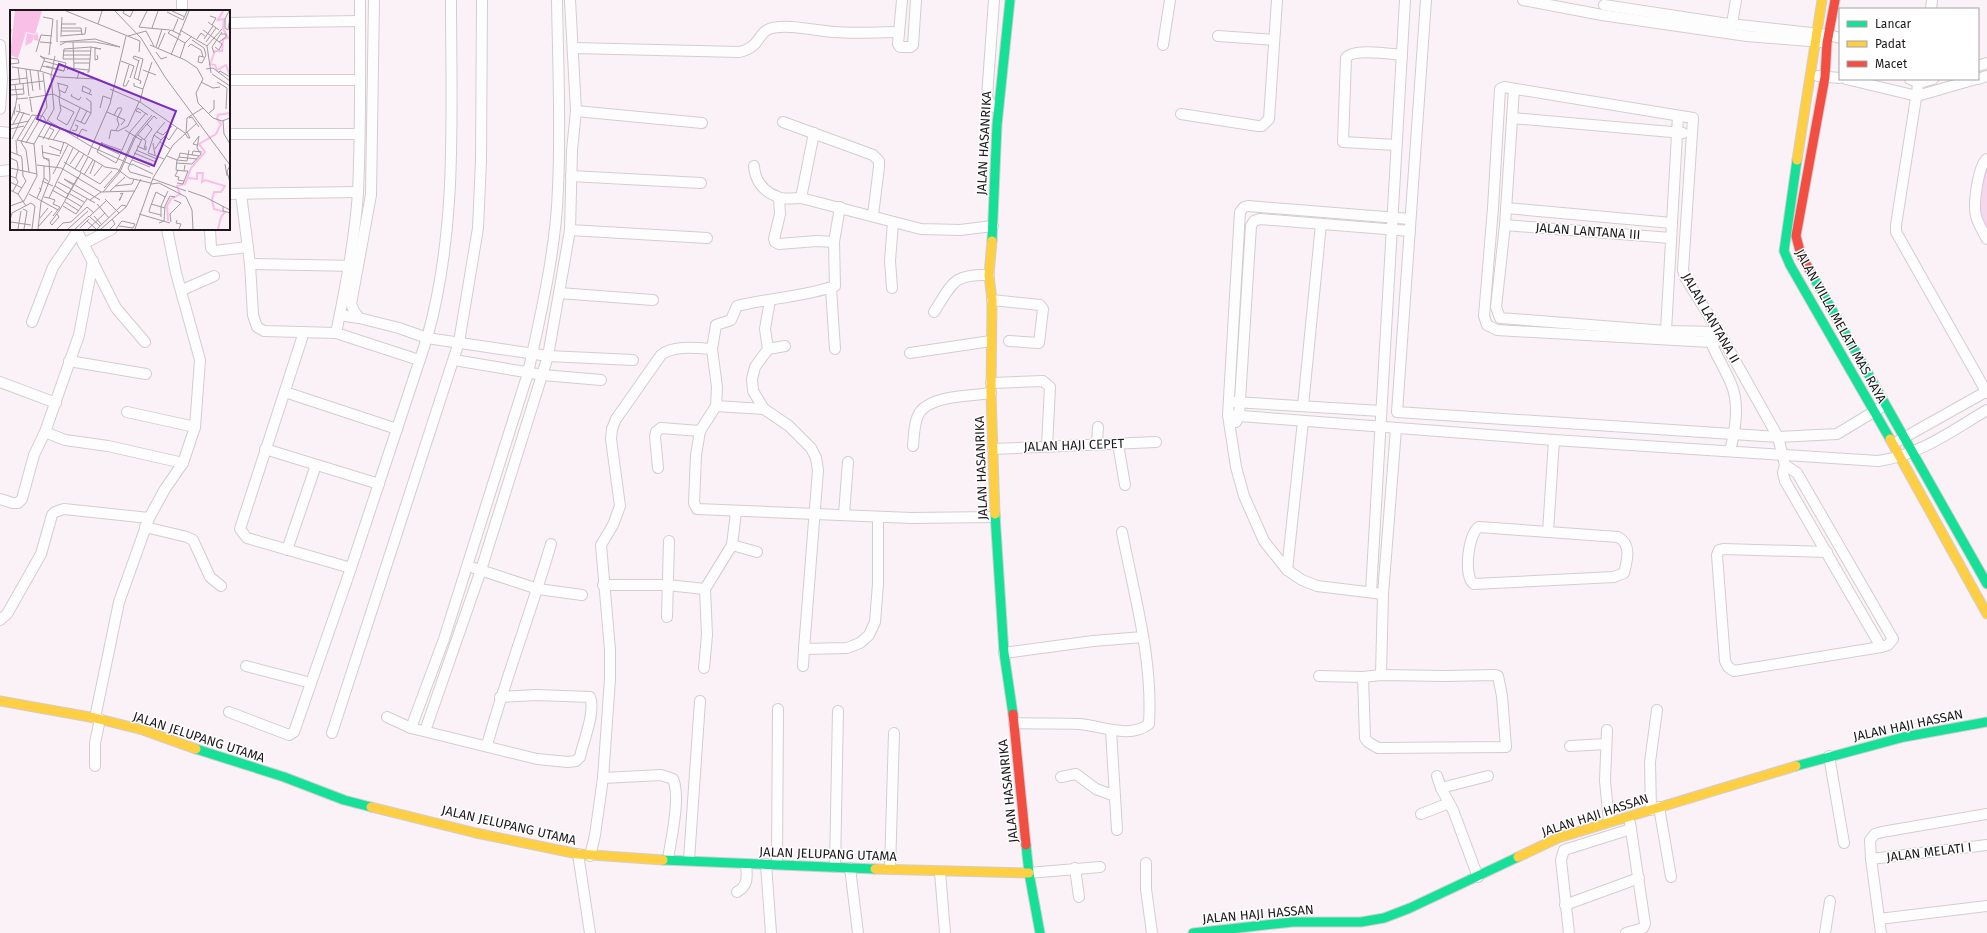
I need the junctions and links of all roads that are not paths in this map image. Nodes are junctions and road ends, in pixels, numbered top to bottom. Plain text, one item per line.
1 (360, 0) edge
2 (374, 0) edge
3 (451, 0) edge
4 (482, 0) edge
5 (557, 0) edge
6 (570, 0) edge
7 (902, 0) edge
8 (916, 0) edge
9 (994, 0) edge
10 (1010, 0) edge
11 (1170, 0) edge
12 (1277, 0) edge
13 (1405, 0) edge
14 (1426, 0) edge
15 (1523, 0) edge
16 (1736, 0) edge
17 (1822, 0) edge
18 (1835, 0) edge
19 (1551, 2) edge
20 (1604, 2) edge
21 (1602, 15) junction
22 (360, 21) junction
23 (230, 23) edge
24 (1732, 29) junction
25 (899, 32) junction
26 (1218, 36) dead end
27 (1816, 37) junction
28 (1839, 38) edge
29 (1828, 39) junction
30 (1274, 40) junction
31 (0, 45) edge
32 (1163, 45) dead end
33 (574, 48) junction
34 (1402, 55) junction
35 (1810, 76) junction
36 (1825, 77) junction
37 (1839, 78) edge
38 (6, 79) edge
39 (230, 80) edge
40 (360, 80) junction
41 (1850, 80) edge
42 (1916, 80) edge
43 (1973, 80) edge
44 (1514, 89) junction
45 (1917, 96) junction
46 (360, 102) junction
47 (372, 102) junction
48 (0, 109) edge
49 (998, 109) junction
50 (576, 110) junction
51 (1181, 114) dead end
52 (1678, 116) junction
53 (1512, 118) junction
54 (783, 122) dead end
55 (702, 123) dead end
56 (1677, 132) junction
57 (814, 133) junction
58 (230, 134) edge
59 (359, 134) junction
60 (1691, 134) junction
61 (1396, 145) junction
62 (559, 149) junction
63 (572, 150) junction
64 (1987, 159) edge
65 (754, 166) dead end
66 (571, 176) junction
67 (701, 183) dead end
68 (358, 192) junction
69 (230, 194) edge
70 (241, 194) junction
71 (779, 198) junction
72 (801, 198) junction
73 (840, 207) junction
74 (1244, 207) junction
75 (1506, 208) junction
76 (873, 215) junction
77 (1392, 217) junction
78 (1410, 219) junction
79 (1254, 220) junction
80 (893, 222) junction
81 (1672, 223) junction
82 (1321, 224) junction
83 (1505, 225) junction
84 (993, 226) junction
85 (110, 230) edge
86 (167, 230) edge
87 (210, 230) edge
88 (570, 230) junction
89 (1391, 230) junction
90 (76, 231) edge
91 (1410, 231) junction
92 (1986, 234) edge
93 (707, 238) dead end
94 (1672, 238) junction
95 (834, 242) junction
96 (83, 244) junction
97 (248, 247) junction
98 (1802, 259) junction
99 (93, 261) junction
100 (250, 264) junction
101 (354, 266) junction
102 (1790, 266) junction
103 (989, 275) junction
104 (214, 276) dead end
105 (831, 288) junction
106 (892, 288) dead end
107 (182, 290) junction
108 (559, 293) junction
109 (348, 296) junction
110 (653, 300) dead end
111 (770, 300) junction
112 (992, 300) junction
113 (934, 312) dead end
114 (340, 315) junction
115 (359, 318) junction
116 (1500, 318) junction
117 (32, 322) dead end
118 (1487, 326) junction
119 (1666, 331) junction
120 (304, 332) junction
121 (1707, 332) junction
122 (336, 333) junction
123 (1721, 336) junction
124 (431, 338) junction
125 (991, 341) junction
126 (1009, 341) dead end
127 (145, 342) dead end
128 (459, 342) junction
129 (1710, 342) junction
130 (785, 346) dead end
131 (712, 348) junction
132 (835, 349) dead end
133 (768, 350) junction
134 (532, 353) junction
135 (910, 353) dead end
136 (548, 356) junction
137 (419, 360) junction
138 (454, 360) junction
139 (633, 360) dead end
140 (69, 361) junction
141 (528, 373) junction
142 (146, 374) dead end
143 (543, 375) junction
144 (600, 380) dead end
145 (0, 382) edge
146 (991, 388) junction
147 (285, 392) junction
148 (1987, 392) edge
149 (1228, 401) junction
150 (1240, 402) junction
151 (56, 403) junction
152 (1886, 404) junction
153 (716, 406) junction
154 (1303, 406) junction
155 (764, 409) junction
156 (1987, 410) edge
157 (1381, 411) junction
158 (1874, 411) junction
159 (127, 412) dead end
160 (1228, 415) junction
161 (1239, 416) junction
162 (1472, 417) junction
163 (1303, 421) junction
164 (195, 427) junction
165 (1098, 427) dead end
166 (1380, 428) junction
167 (397, 429) junction
168 (1396, 429) junction
169 (700, 431) junction
170 (1232, 431) junction
171 (45, 432) junction
172 (1472, 434) junction
173 (1734, 434) junction
174 (1778, 437) junction
175 (1904, 438) junction
176 (1554, 440) junction
177 (1156, 442) dead end
178 (1097, 443) junction
179 (1118, 444) junction
180 (1893, 444) junction
181 (913, 446) dead end
182 (1047, 446) junction
183 (993, 448) junction
184 (266, 449) junction
185 (1730, 451) junction
186 (1913, 452) junction
187 (1782, 454) junction
188 (1901, 457) junction
189 (848, 462) dead end
190 (183, 463) junction
191 (316, 465) junction
192 (1785, 465) junction
193 (658, 468) dead end
194 (379, 484) junction
195 (1125, 485) dead end
196 (0, 499) edge
197 (736, 512) junction
198 (816, 514) junction
199 (844, 514) junction
200 (878, 517) junction
201 (995, 517) junction
202 (147, 522) junction
203 (1122, 532) dead end
204 (1548, 532) junction
205 (669, 541) dead end
206 (551, 544) dead end
207 (732, 545) junction
208 (287, 550) junction
209 (757, 552) dead end
210 (1827, 552) junction
211 (466, 566) junction
212 (351, 568) junction
213 (481, 570) junction
214 (1287, 570) junction
215 (667, 584) junction
216 (1987, 584) edge
217 (603, 585) junction
218 (220, 586) dead end
219 (538, 589) junction
220 (705, 590) junction
221 (1370, 592) junction
222 (1383, 594) junction
223 (582, 595) dead end
224 (1986, 610) edge
225 (667, 617) dead end
226 (0, 620) edge
227 (1143, 637) junction
228 (1881, 647) junction
229 (804, 649) junction
230 (1004, 653) junction
231 (246, 666) dead end
232 (803, 666) dead end
233 (704, 668) dead end
234 (1380, 675) junction
235 (1319, 676) dead end
236 (1363, 677) junction
237 (311, 684) junction
238 (500, 697) junction
239 (0, 701) edge
240 (700, 701) dead end
241 (778, 709) dead end
242 (838, 710) dead end
243 (1657, 710) dead end
244 (229, 712) dead end
245 (387, 717) dead end
246 (98, 719) junction
247 (1987, 722) edge
248 (1014, 723) junction
249 (411, 728) junction
250 (1111, 730) junction
251 (1607, 730) dead end
252 (425, 731) junction
253 (332, 733) dead end
254 (894, 733) dead end
255 (1606, 744) junction
256 (487, 745) junction
257 (1570, 746) dead end
258 (1829, 756) junction
259 (94, 766) dead end
260 (1437, 776) dead end
261 (1488, 776) dead end
262 (1061, 777) dead end
263 (603, 778) junction
264 (1441, 788) junction
265 (1115, 796) junction
266 (1449, 803) junction
267 (1655, 808) junction
268 (1421, 814) dead end
269 (1987, 814) edge
270 (1629, 816) junction
271 (1609, 822) junction
272 (1631, 829) junction
273 (1117, 830) dead end
274 (1844, 844) dead end
275 (1987, 845) edge
276 (578, 854) junction
277 (590, 856) junction
278 (1871, 859) junction
279 (668, 860) junction
280 (689, 860) junction
281 (1146, 863) dead end
282 (746, 864) junction
283 (766, 864) junction
284 (777, 864) junction
285 (835, 867) junction
286 (1100, 867) dead end
287 (850, 868) junction
288 (1074, 868) junction
289 (890, 869) junction
290 (940, 872) junction
291 (1028, 873) junction
292 (1478, 876) junction
293 (1671, 877) dead end
294 (1639, 878) junction
295 (737, 892) dead end
296 (1079, 897) dead end
297 (1830, 900) dead end
298 (1565, 905) junction
299 (1987, 906) edge
300 (1879, 919) junction
301 (590, 933) edge
302 (771, 933) edge
303 (858, 933) edge
304 (946, 933) edge
305 (1040, 933) edge
306 (1152, 933) edge
307 (1193, 933) edge
308 (1569, 933) edge
309 (1626, 933) edge
310 (1826, 933) edge
311 (1881, 933) edge

1 - 22 street
2 - 47 street
3 - 124 street
4 - 128 street
5 - 62 street
6 - 33 street
7 - 25 street
8 - 25 street
9 - 49 street
10 - 49 street, JALAN HASANRIKA
11 - 32 street
12 - 30 street
13 - 34 street
14 - 78 street
15 - 19 street
16 - 24 street
17 - 27 street, JALAN VILLA MELATI MAS RAYA
18 - 29 street, JALAN VILLA MELATI MAS RAYA
19 - 21 street
20 - 21 street
20 - 24 street
21 - 24 street
22 - 23 street
22 - 40 street
24 - 27 street
25 - 33 street
26 - 30 street
27 - 29 street
27 - 35 street, JALAN VILLA MELATI MAS RAYA
28 - 29 street
29 - 36 street, JALAN VILLA MELATI MAS RAYA
30 - 51 street
31 - 38 street
33 - 50 street
34 - 61 street
34 - 61 street
35 - 36 street
35 - 102 street, JALAN VILLA MELATI MAS RAYA
36 - 37 street
36 - 98 street, JALAN VILLA MELATI MAS RAYA
38 - 48 street
39 - 40 street
40 - 46 street
41 - 45 street
42 - 45 street
43 - 45 street
44 - 52 street
44 - 53 street
44 - 118 street
45 - 148 street
46 - 47 street
46 - 59 street
47 - 101 street
49 - 84 street, JALAN HASANRIKA
50 - 55 street
50 - 63 street
52 - 56 street, JALAN LANTANA II
52 - 60 street, JALAN LANTANA II
53 - 56 street
53 - 75 street
54 - 57 street
56 - 60 street
56 - 81 street, JALAN LANTANA II
57 - 72 street
57 - 76 street
58 - 59 street
59 - 68 street
60 - 123 street, JALAN LANTANA II
61 - 77 street
62 - 63 street
62 - 134 street
63 - 66 street
64 - 92 street
65 - 71 street
66 - 67 street
66 - 88 street
68 - 70 street
68 - 101 street
69 - 70 street
70 - 97 street
71 - 72 street
71 - 95 street
72 - 73 street
73 - 76 street
73 - 95 street
74 - 77 street
74 - 79 street
74 - 149 street
75 - 81 street, JALAN LANTANA III
75 - 83 street
76 - 80 street
77 - 78 street
77 - 89 street
78 - 91 street
79 - 82 street
79 - 150 street
80 - 84 street
80 - 106 street
81 - 94 street, JALAN LANTANA II
82 - 89 street
82 - 154 street
83 - 94 street, JALAN LANTANA III
83 - 116 street
84 - 103 street, JALAN HASANRIKA
85 - 96 street
86 - 107 street
87 - 97 street
88 - 93 street
88 - 108 street
89 - 91 street
89 - 157 street
90 - 96 street
90 - 117 street
91 - 162 street
94 - 119 street, JALAN LANTANA II
95 - 105 street
96 - 99 street
97 - 100 street
98 - 102 street
98 - 152 street, JALAN VILLA MELATI MAS RAYA
99 - 127 street
99 - 140 street
100 - 101 street
100 - 120 street
101 - 109 street
102 - 158 street, JALAN VILLA MELATI MAS RAYA
103 - 112 street, JALAN HASANRIKA
103 - 113 street
104 - 107 street
105 - 111 street
105 - 132 street
107 - 164 street
108 - 110 street
108 - 136 street
109 - 114 street
109 - 115 street
111 - 131 street
111 - 133 street
112 - 125 street, JALAN HASANRIKA
112 - 126 street
114 - 115 street
114 - 122 street
115 - 124 street
116 - 118 street
116 - 119 street
118 - 129 street
119 - 121 street
120 - 122 street
120 - 147 street
121 - 123 street
121 - 129 street, JALAN LANTANA II
122 - 137 street
123 - 129 street
123 - 174 street, JALAN LANTANA II
124 - 128 street
124 - 137 street
125 - 135 street
125 - 146 street, JALAN HASANRIKA
128 - 134 street
128 - 138 street
129 - 173 street, JALAN LANTANA II
130 - 133 street
131 - 153 street
131 - 217 street
133 - 155 street
134 - 136 street
134 - 141 street
136 - 139 street
136 - 143 street
137 - 167 street
138 - 141 street
138 - 253 street
140 - 142 street
140 - 151 street
141 - 143 street
141 - 211 street
143 - 144 street
143 - 213 street
145 - 151 street
146 - 181 street
146 - 182 street
146 - 183 street, JALAN HASANRIKA
147 - 167 street
147 - 184 street
148 - 175 street
149 - 150 street
149 - 160 street
150 - 154 street
150 - 161 street
151 - 171 street
152 - 158 street
152 - 175 street, JALAN VILLA MELATI MAS RAYA
153 - 155 street
153 - 169 street
154 - 157 street
155 - 198 street
156 - 186 street
157 - 166 street
158 - 174 street
158 - 180 street, JALAN VILLA MELATI MAS RAYA
159 - 164 street
160 - 161 street
160 - 170 street
161 - 163 street
161 - 170 street
162 - 172 street
162 - 173 street
163 - 166 street
163 - 214 street
164 - 190 street
165 - 178 street
166 - 168 street
166 - 221 street
167 - 194 street
168 - 172 street
168 - 222 street
169 - 193 street
169 - 197 street
170 - 214 street
171 - 190 street
171 - 196 street
172 - 176 street
173 - 174 street
173 - 185 street, JALAN LANTANA II
174 - 187 street, JALAN LANTANA II
175 - 180 street
175 - 186 street, JALAN VILLA MELATI MAS RAYA
176 - 185 street
176 - 204 street
177 - 179 street, JALAN HAJI CEPET
178 - 179 street, JALAN HAJI CEPET
178 - 182 street, JALAN HAJI CEPET
179 - 195 street
180 - 188 street, JALAN VILLA MELATI MAS RAYA
182 - 183 street, JALAN HAJI CEPET
183 - 201 street, JALAN HASANRIKA
184 - 191 street
184 - 208 street
185 - 187 street
186 - 188 street
186 - 216 street, JALAN VILLA MELATI MAS RAYA
187 - 188 street
187 - 192 street, JALAN LANTANA II
188 - 224 street, JALAN VILLA MELATI MAS RAYA
189 - 199 street
190 - 202 street
191 - 194 street
191 - 208 street
192 - 210 street, JALAN LANTANA II
192 - 228 street
194 - 212 street
197 - 198 street
197 - 207 street
198 - 199 street
198 - 229 street
199 - 200 street
200 - 201 street
200 - 229 street
201 - 230 street, JALAN HASANRIKA
202 - 218 street
202 - 226 street
202 - 246 street
203 - 227 street
204 - 204 street
205 - 215 street
206 - 219 street
207 - 209 street
207 - 220 street
208 - 212 street
210 - 228 street, JALAN LANTANA II
210 - 228 street
211 - 213 street
211 - 249 street
212 - 237 street
213 - 219 street
213 - 252 street
214 - 221 street
215 - 217 street
215 - 220 street
215 - 225 street
217 - 263 street
219 - 223 street
219 - 238 street
220 - 233 street
221 - 222 street
222 - 234 street
227 - 230 street
227 - 250 street
229 - 232 street
230 - 248 street, JALAN HASANRIKA
231 - 237 street
234 - 236 street
234 - 236 street
235 - 236 street
237 - 244 street
238 - 256 street
238 - 256 street
239 - 246 street, JALAN JELUPANG UTAMA
240 - 280 street
241 - 284 street
242 - 285 street
243 - 267 street
245 - 249 street
246 - 259 street
246 - 276 street, JALAN JELUPANG UTAMA
247 - 258 street, JALAN HAJI HASSAN
248 - 250 street
248 - 291 street, JALAN HASANRIKA
249 - 252 street
250 - 265 street
251 - 255 street
252 - 256 street
254 - 289 street
255 - 257 street
255 - 271 street
258 - 267 street, JALAN HAJI HASSAN
258 - 274 street
260 - 264 street
261 - 264 street
262 - 265 street
263 - 277 street
263 - 279 street
264 - 266 street
265 - 273 street
266 - 268 street
266 - 292 street
267 - 270 street, JALAN HAJI HASSAN
267 - 293 street
269 - 278 street
270 - 271 street, JALAN HAJI HASSAN
270 - 272 street
271 - 292 street, JALAN HAJI HASSAN
272 - 294 street
272 - 298 street
275 - 278 street, JALAN MELATI I
276 - 277 street, JALAN JELUPANG UTAMA
276 - 301 street
277 - 279 street, JALAN JELUPANG UTAMA
278 - 300 street
279 - 280 street, JALAN JELUPANG UTAMA
280 - 282 street, JALAN JELUPANG UTAMA
281 - 306 street
282 - 283 street, JALAN JELUPANG UTAMA
282 - 295 street
283 - 284 street, JALAN JELUPANG UTAMA
283 - 302 street
284 - 285 street, JALAN JELUPANG UTAMA
285 - 287 street, JALAN JELUPANG UTAMA
286 - 288 street
287 - 289 street, JALAN JELUPANG UTAMA
287 - 303 street
288 - 291 street
288 - 296 street
289 - 290 street, JALAN JELUPANG UTAMA
290 - 291 street, JALAN JELUPANG UTAMA
290 - 304 street
291 - 305 street, JALAN HASANRIKA
292 - 307 street, JALAN HAJI HASSAN
294 - 298 street
294 - 309 street
297 - 310 street
298 - 308 street
299 - 300 street
300 - 311 street

